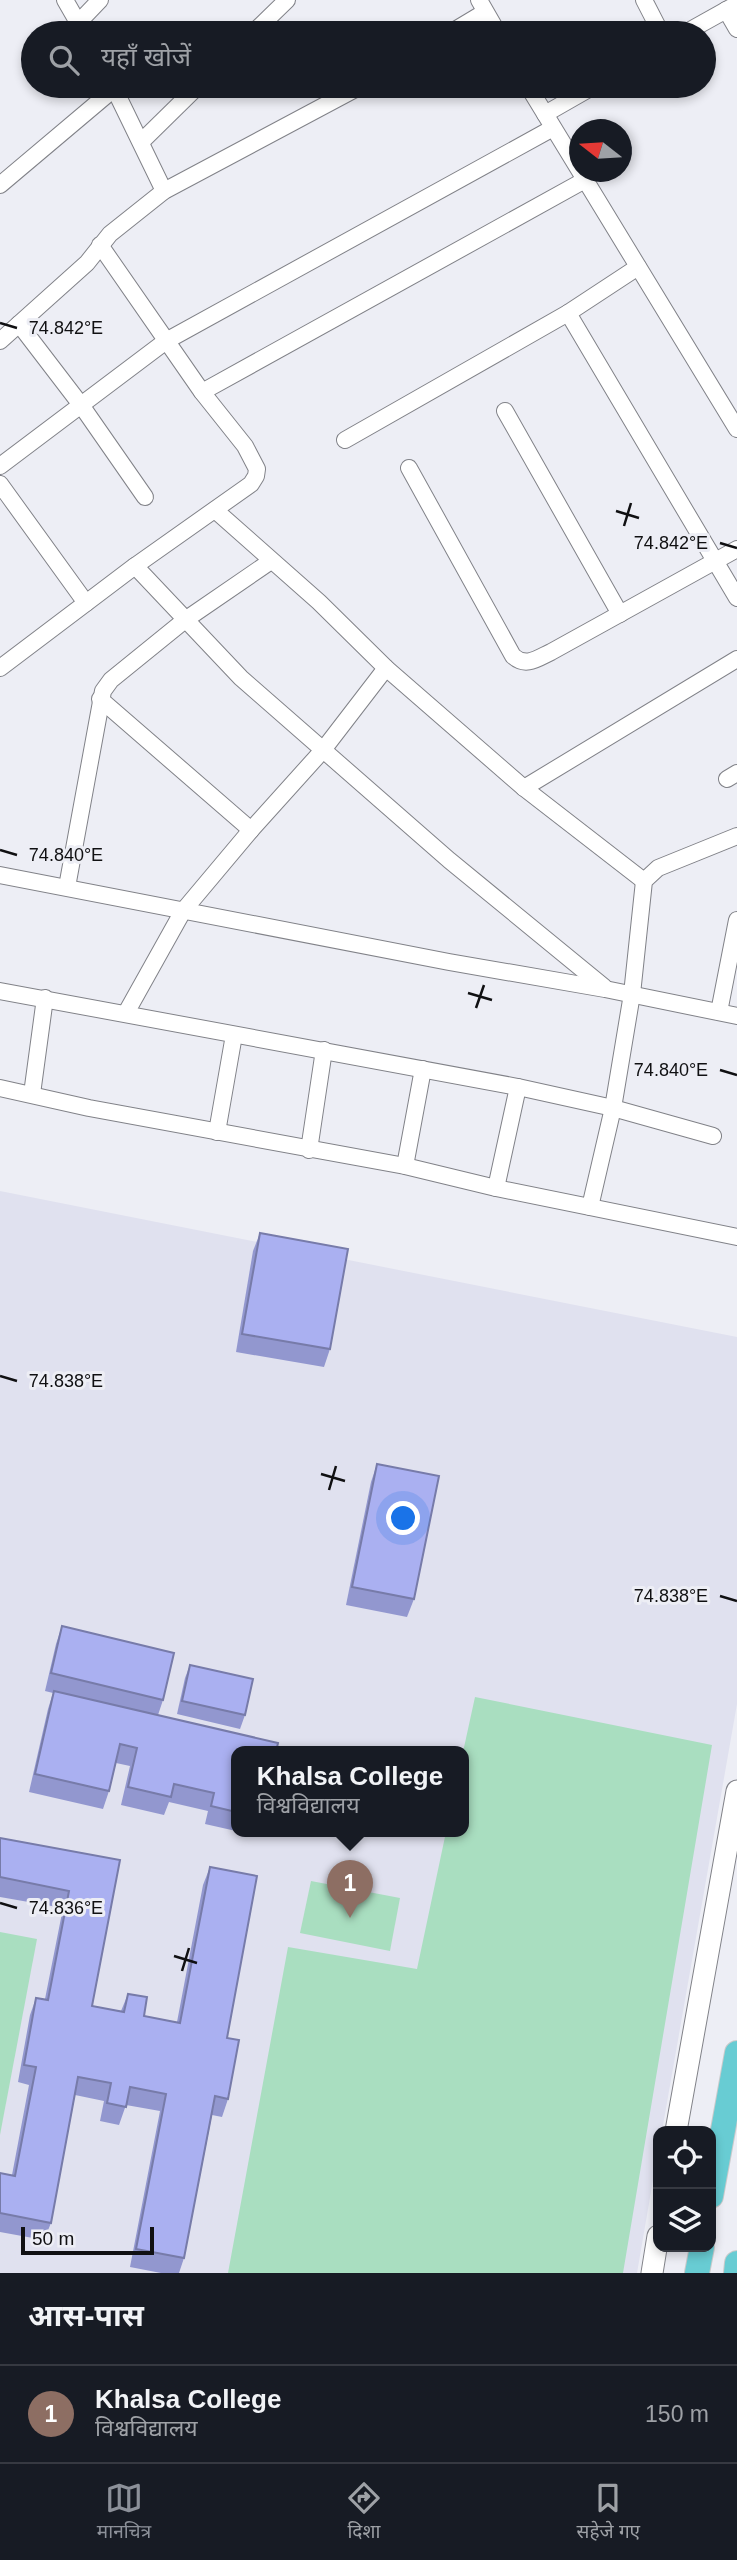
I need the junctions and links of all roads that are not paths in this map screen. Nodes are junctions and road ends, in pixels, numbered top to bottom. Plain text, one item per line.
1 (65, 0) edge
2 (100, 0) edge
3 (287, 0) edge
4 (644, 0) edge
5 (482, 6) edge
6 (732, 7) edge
7 (77, 21) edge
8 (86, 21) edge
9 (265, 21) edge
10 (464, 21) edge
11 (655, 21) edge
12 (707, 21) edge
13 (737, 29) edge
14 (101, 98) edge
15 (119, 98) edge
16 (186, 98) edge
17 (338, 98) edge
18 (535, 98) edge
19 (579, 98) edge
20 (549, 121) junction
21 (141, 142) junction
22 (569, 154) edge
23 (581, 182) edge
24 (586, 182) edge
25 (0, 185) edge
26 (164, 191) junction
27 (100, 246) junction
28 (638, 267) junction
29 (568, 313) junction
30 (19, 324) junction
31 (0, 341) edge
32 (166, 341) junction
33 (202, 392) junction
34 (81, 405) junction
35 (505, 411) dead end
36 (737, 429) edge
37 (345, 440) dead end
38 (0, 466) edge
39 (409, 468) dead end
40 (0, 484) edge
41 (145, 497) dead end
42 (215, 510) junction
43 (737, 549) edge
44 (271, 561) junction
45 (715, 561) junction
46 (135, 566) junction
47 (737, 598) edge
48 (86, 603) junction
49 (620, 614) junction
50 (185, 620) junction
51 (737, 659) edge
52 (0, 668) edge
53 (386, 668) junction
54 (100, 699) junction
55 (323, 750) junction
56 (524, 788) junction
57 (250, 830) junction
58 (737, 836) edge
59 (0, 875) edge
60 (644, 881) junction
61 (67, 887) junction
62 (183, 911) junction
63 (737, 920) edge
64 (606, 989) junction
65 (0, 991) edge
66 (632, 994) junction
67 (45, 998) junction
68 (126, 1013) junction
69 (719, 1013) junction
70 (737, 1016) edge
71 (234, 1035) junction
72 (324, 1050) junction
73 (423, 1069) junction
74 (518, 1087) junction
75 (0, 1088) edge
76 (32, 1094) junction
77 (613, 1108) junction
78 (218, 1132) junction
79 (713, 1136) dead end
80 (309, 1150) junction
81 (405, 1166) junction
82 (496, 1188) junction
83 (590, 1207) junction
84 (737, 1237) edge
85 (737, 1791) edge
86 (737, 2053) edge
87 (677, 2126) edge
88 (712, 2189) edge
89 (655, 2252) edge
90 (701, 2252) edge
91 (737, 2263) edge
92 (652, 2273) edge
93 (697, 2273) edge
94 (736, 2273) edge

1 - 7 street
2 - 8 street
3 - 9 street
4 - 11 street
5 - 10 street
6 - 12 street
6 - 13 street
14 - 25 street
15 - 21 street
16 - 21 street
17 - 26 street
18 - 20 street
19 - 20 street
20 - 22 street
20 - 32 street
21 - 26 street
23 - 33 street
24 - 28 street
26 - 27 street
27 - 30 street
27 - 32 street
28 - 29 street
28 - 36 street
29 - 37 street
29 - 45 street
30 - 31 street
30 - 34 street
32 - 33 street
32 - 34 street
33 - 42 street
34 - 38 street
34 - 41 street
35 - 49 street
39 - 49 street
40 - 48 street
42 - 44 street
42 - 46 street
43 - 45 street
44 - 50 street
44 - 53 street
45 - 47 street
45 - 49 street
46 - 48 street
46 - 50 street
48 - 52 street
50 - 54 street
50 - 55 street
51 - 56 street
53 - 55 street
53 - 56 street
54 - 57 street
54 - 61 street
55 - 57 street
55 - 64 street
56 - 60 street
57 - 62 street
58 - 60 street
59 - 61 street
60 - 66 street
61 - 62 street
62 - 64 street
62 - 68 street
63 - 69 street
64 - 66 street
65 - 67 street
66 - 69 street
66 - 77 street
67 - 68 street
67 - 76 street
68 - 71 street
69 - 70 street
71 - 72 street
71 - 78 street
72 - 73 street
72 - 80 street
73 - 74 street
73 - 81 street
74 - 77 street
74 - 82 street
75 - 76 street
76 - 78 street
77 - 79 street
77 - 83 street
78 - 80 street
80 - 81 street
81 - 82 street
82 - 83 street
83 - 84 street
85 - 87 main road
86 - 88 main road
89 - 92 main road
90 - 93 main road
91 - 94 main road

